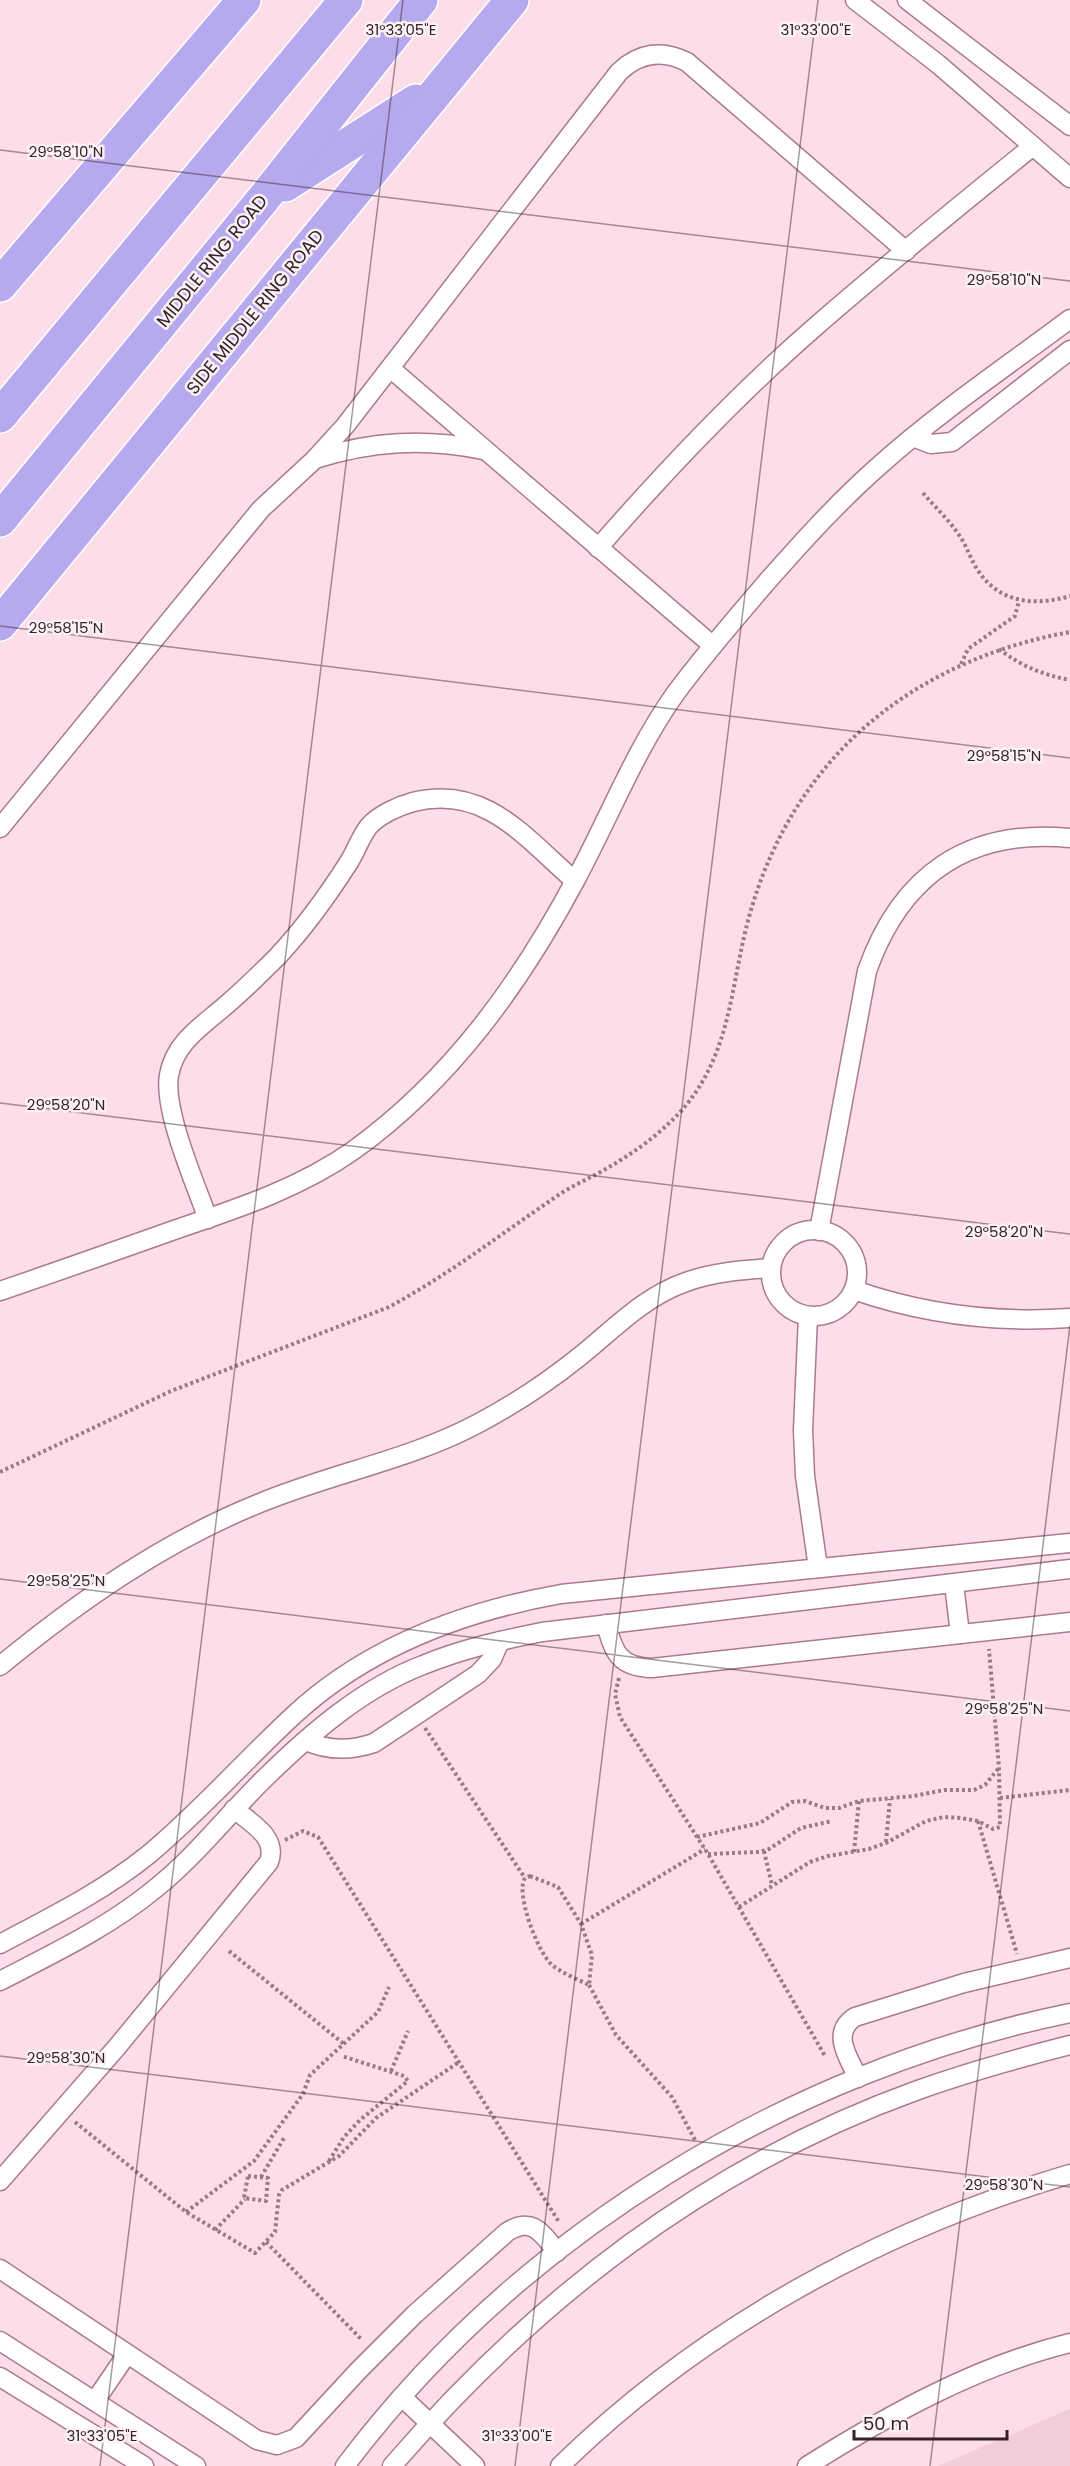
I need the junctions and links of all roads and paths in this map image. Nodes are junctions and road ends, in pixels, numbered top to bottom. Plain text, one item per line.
1 (216, 0) edge
2 (244, 0) edge
3 (346, 0) edge
4 (421, 0) edge
5 (512, 0) edge
6 (855, 0) edge
7 (907, 0) edge
8 (202, 48) junction
9 (440, 86) junction
10 (1070, 126) edge
11 (1033, 146) junction
12 (1070, 178) edge
13 (264, 198) junction
14 (906, 251) junction
15 (0, 285) edge
16 (1070, 319) edge
17 (1070, 350) edge
18 (390, 368) junction
19 (0, 416) edge
20 (913, 437) junction
21 (485, 450) junction
22 (314, 460) junction
23 (922, 493) dead end
24 (0, 520) edge
25 (598, 548) junction
26 (1070, 596) edge
27 (1019, 601) junction
28 (0, 624) edge
29 (1070, 632) edge
30 (712, 645) junction
31 (999, 649) junction
32 (961, 664) junction
33 (1070, 680) edge
34 (0, 828) edge
35 (1070, 838) edge
36 (575, 881) junction
37 (208, 1219) junction
38 (819, 1231) junction
39 (771, 1268) junction
40 (854, 1290) junction
41 (0, 1291) edge
42 (808, 1316) junction
43 (1070, 1318) edge
44 (0, 1472) edge
45 (1070, 1543) edge
46 (1044, 1546) junction
47 (818, 1568) junction
48 (1070, 1569) edge
49 (1047, 1572) junction
50 (954, 1584) junction
51 (1070, 1622) edge
52 (606, 1624) junction
53 (987, 1631) junction
54 (960, 1634) junction
55 (500, 1641) junction
56 (630, 1664) junction
57 (0, 1666) edge
58 (417, 1715) junction
59 (306, 1741) junction
60 (999, 1768) junction
61 (1070, 1790) edge
62 (890, 1798) junction
63 (1000, 1798) junction
64 (859, 1801) junction
65 (234, 1809) junction
66 (832, 1821) dead end
67 (978, 1821) junction
68 (697, 1837) junction
69 (886, 1843) junction
70 (272, 1848) junction
71 (705, 1849) junction
72 (764, 1851) junction
73 (854, 1852) junction
74 (708, 1854) junction
75 (525, 1878) junction
76 (772, 1885) junction
77 (739, 1907) junction
78 (581, 1924) junction
79 (0, 1944) edge
80 (228, 1951) dead end
81 (1070, 1958) edge
82 (1022, 1969) junction
83 (0, 1981) edge
84 (589, 1984) junction
85 (389, 1987) dead end
86 (1070, 2013) edge
87 (408, 2031) dead end
88 (344, 2044) junction
89 (1070, 2045) edge
90 (342, 2056) dead end
91 (459, 2062) junction
92 (391, 2071) junction
93 (850, 2081) junction
94 (61, 2110) junction
95 (284, 2138) dead end
96 (702, 2154) junction
97 (328, 2163) junction
98 (1070, 2174) edge
99 (261, 2177) junction
100 (0, 2181) edge
101 (245, 2199) junction
102 (186, 2212) junction
103 (215, 2230) junction
104 (266, 2242) junction
105 (564, 2247) junction
106 (0, 2269) edge
107 (0, 2341) edge
108 (1070, 2343) edge
109 (127, 2354) junction
110 (375, 2354) junction
111 (0, 2377) edge
112 (402, 2397) junction
113 (95, 2402) junction
114 (430, 2423) junction
115 (144, 2466) edge
116 (196, 2466) edge
117 (345, 2466) edge
118 (392, 2466) edge
119 (476, 2466) edge
120 (560, 2466) edge
121 (807, 2466) edge

1 - 8 highway
2 - 8 highway
3 - 19 highway
4 - 13 highway, MIDDLE RING ROAD
5 - 9 highway, SIDE MIDDLE RING ROAD
6 - 11 street
7 - 10 street
8 - 15 highway
9 - 13 highway
9 - 28 highway, SIDE MIDDLE RING ROAD
11 - 12 street
11 - 14 street
13 - 24 highway, MIDDLE RING ROAD
14 - 18 street
14 - 25 street
16 - 20 street
17 - 20 street
18 - 21 street
18 - 22 street
20 - 30 street
21 - 22 street
21 - 25 street
22 - 34 street
23 - 27 path
25 - 30 street
26 - 27 path
27 - 32 path
29 - 31 path
30 - 36 street
31 - 32 path
31 - 33 path
32 - 44 path
35 - 38 street
36 - 37 street
36 - 37 street
37 - 41 street
38 - 39 street
38 - 40 street
39 - 42 street
39 - 57 street
40 - 42 street
40 - 43 street
42 - 47 street
45 - 46 street
46 - 47 street
46 - 49 street
47 - 79 street
48 - 49 street
49 - 50 street
50 - 52 street
50 - 54 street
51 - 53 street
52 - 55 street
52 - 56 street
53 - 54 street
53 - 60 path
54 - 56 street
55 - 58 street
55 - 59 street
56 - 68 path
58 - 59 street
58 - 75 path
59 - 65 street
60 - 62 path
60 - 63 path
61 - 63 path
62 - 64 path
62 - 69 path
63 - 67 path
64 - 68 path
64 - 73 path
65 - 70 street
65 - 83 street
66 - 72 path
67 - 69 path
67 - 82 path
68 - 71 path
69 - 73 path
70 - 91 path
70 - 94 street
71 - 74 path
71 - 78 path
72 - 74 path
72 - 76 path
73 - 76 path
74 - 77 path
75 - 78 path
75 - 84 path
76 - 77 path
77 - 93 path
78 - 84 path
80 - 88 path
81 - 82 street
82 - 93 street
84 - 96 path
85 - 88 path
86 - 93 street
87 - 92 path
88 - 102 path
89 - 114 street
90 - 92 path
91 - 97 path
91 - 105 path
92 - 97 path
93 - 96 street
94 - 100 street
94 - 102 path
95 - 99 path
96 - 105 street
97 - 104 path
98 - 120 street
99 - 101 path
99 - 101 path
101 - 103 path
102 - 103 path
103 - 104 path
104 - 110 path
105 - 110 street
105 - 112 street
106 - 109 street
107 - 113 street
108 - 121 street
109 - 110 street
109 - 113 street
111 - 115 street
112 - 114 street
112 - 117 street
113 - 116 street
114 - 118 street
114 - 119 street

